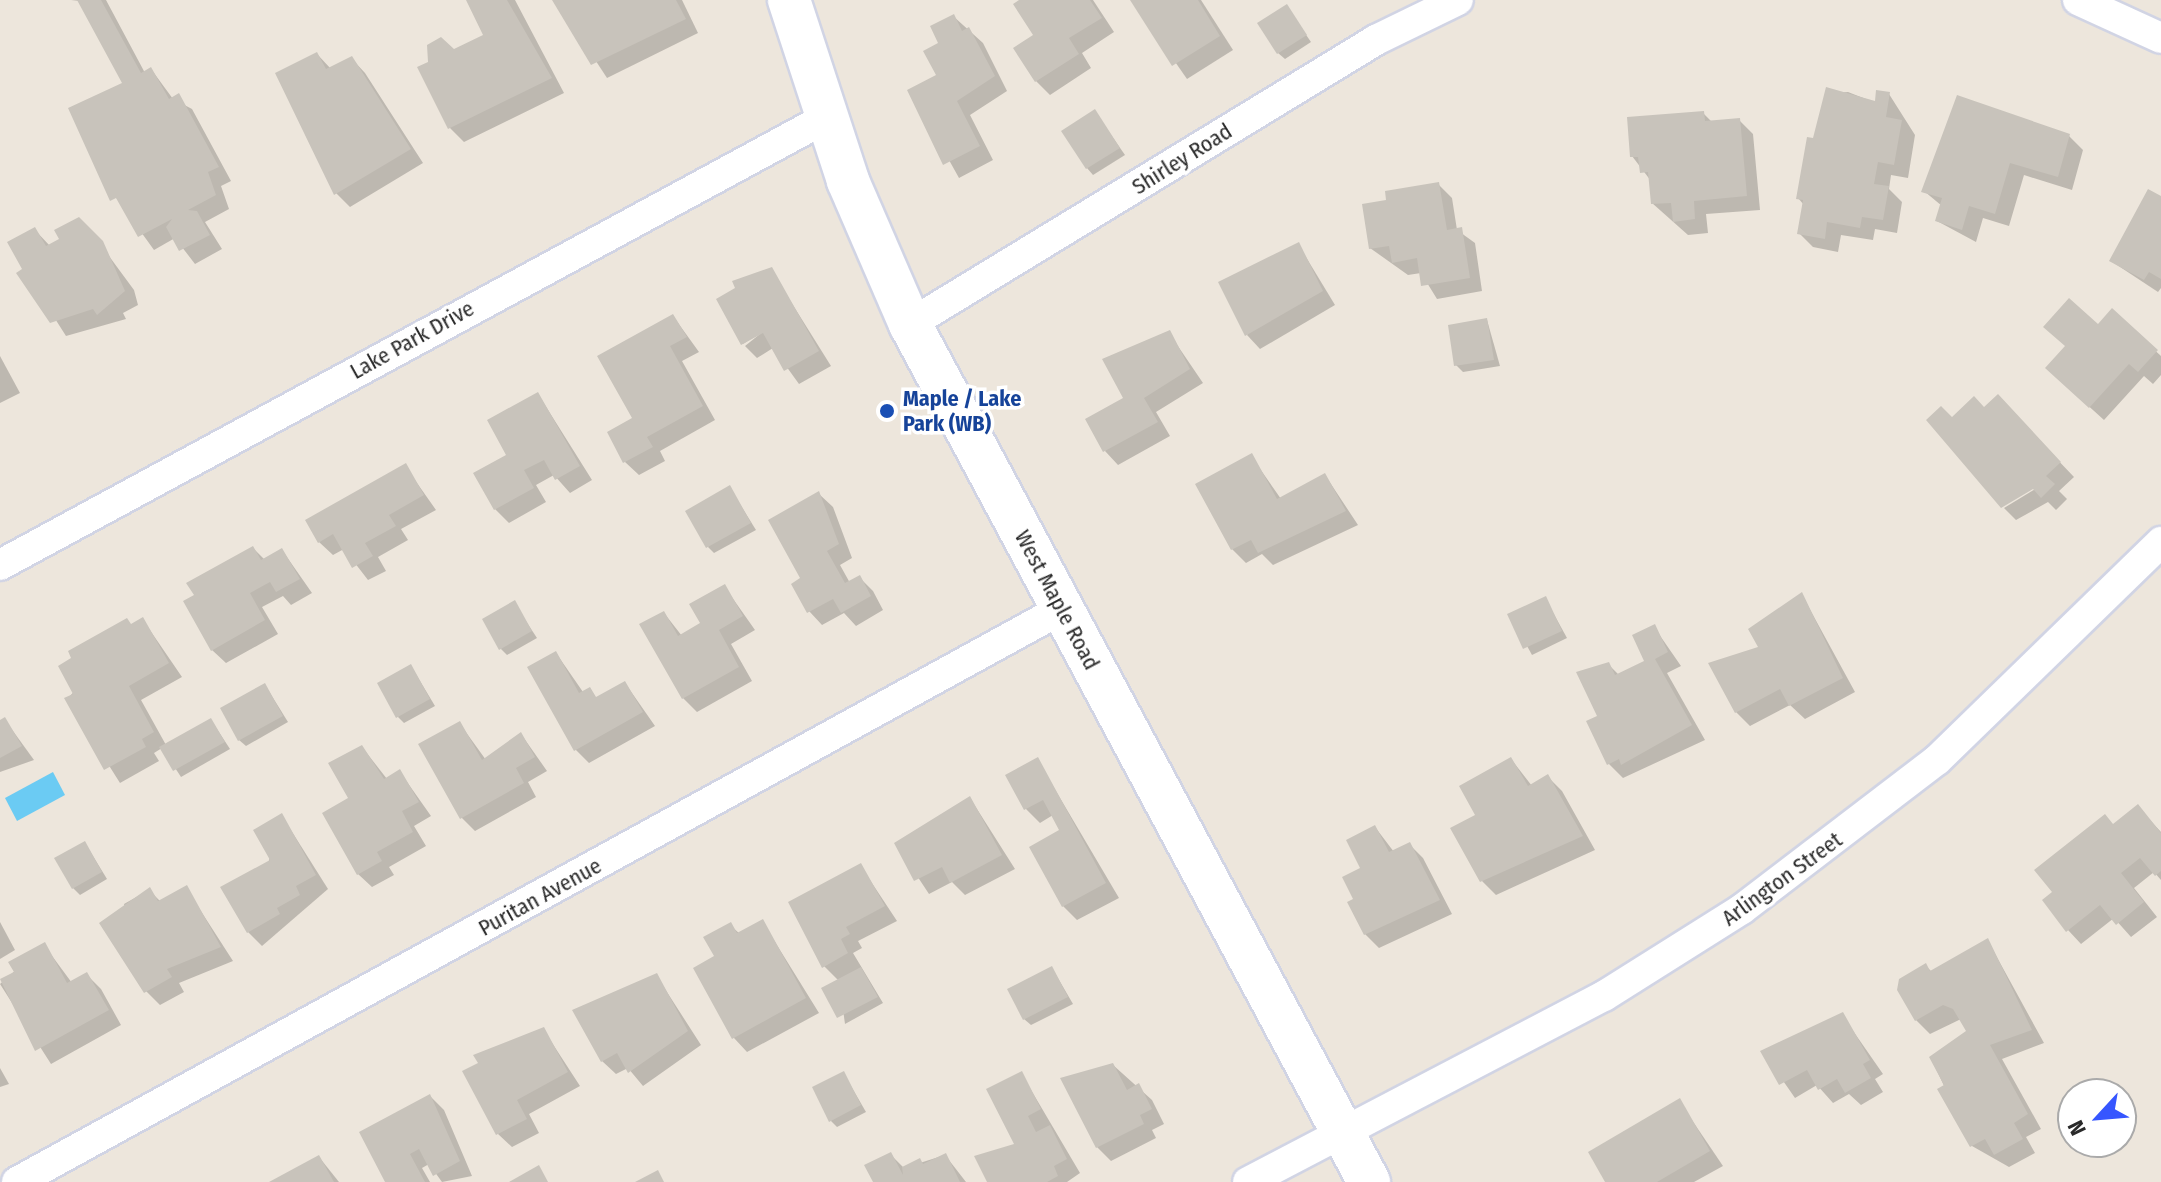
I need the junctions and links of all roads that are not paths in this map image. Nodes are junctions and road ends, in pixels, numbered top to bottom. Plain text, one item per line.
1 (789, 0) edge
2 (1458, 0) edge
3 (2078, 0) edge
4 (2161, 38) edge
5 (826, 118) junction
6 (910, 324) junction
7 (2161, 542) edge
8 (0, 565) edge
9 (1062, 609) junction
10 (1345, 1137) junction
11 (17, 1182) edge
12 (1248, 1182) edge
13 (1369, 1182) edge

1 - 5 main road, West Maple Road
2 - 6 street, Shirley Road
3 - 4 street
5 - 6 main road, West Maple Road
5 - 8 street, Lake Park Drive
6 - 9 main road, West Maple Road
7 - 10 street, Arlington Street
9 - 10 main road, West Maple Road
9 - 11 street, Puritan Avenue
10 - 12 street, Arlington Street
10 - 13 main road, West Maple Road

